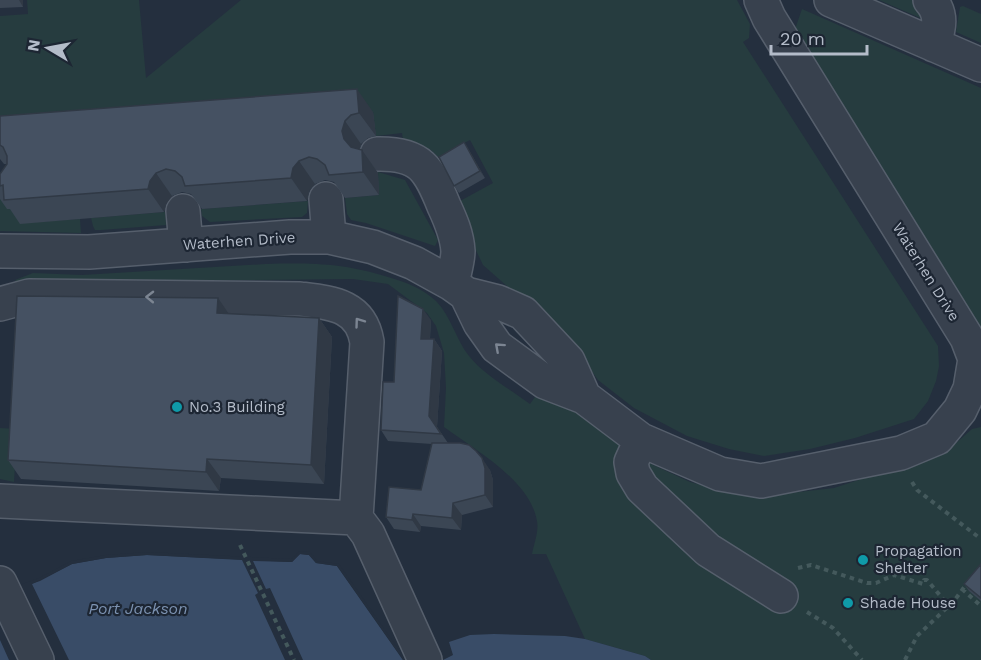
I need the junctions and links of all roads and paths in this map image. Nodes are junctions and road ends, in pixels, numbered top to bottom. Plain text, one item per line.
1 (761, 0) edge
2 (831, 0) edge
3 (930, 0) edge
4 (934, 45) junction
5 (981, 65) edge
6 (390, 155) dead end
7 (326, 199) edge
8 (183, 211) edge
9 (329, 237) junction
10 (186, 245) junction
11 (0, 251) edge
12 (459, 289) junction
13 (0, 304) edge
14 (978, 361) edge
15 (971, 413) edge
16 (640, 440) junction
17 (901, 453) junction
18 (0, 501) edge
19 (356, 518) junction
20 (981, 539) edge
21 (238, 541) dead end
22 (968, 581) edge
23 (0, 583) edge
24 (786, 584) junction
25 (962, 589) junction
26 (949, 606) junction
27 (981, 606) edge
28 (37, 660) edge
29 (294, 660) edge
30 (425, 660) edge
31 (862, 660) edge
32 (905, 660) edge

1 - 14 street, Waterhen Drive
2 - 4 street
3 - 4 street
4 - 5 street
6 - 12 street
7 - 9 street
8 - 10 street
9 - 10 street, Waterhen Drive
9 - 12 street, Waterhen Drive
10 - 11 street, Waterhen Drive
12 - 16 street, Waterhen Drive
19 -> 13 street
14 - 15 street, Waterhen Drive
15 - 17 street, Waterhen Drive
16 - 17 street, Waterhen Drive
16 - 24 street
17 - 20 path
18 - 19 street
19 - 30 street
21 - 29 path
22 - 25 path
23 - 28 street
24 - 26 path
24 - 31 path
25 - 26 path
25 - 27 path
26 - 32 path

